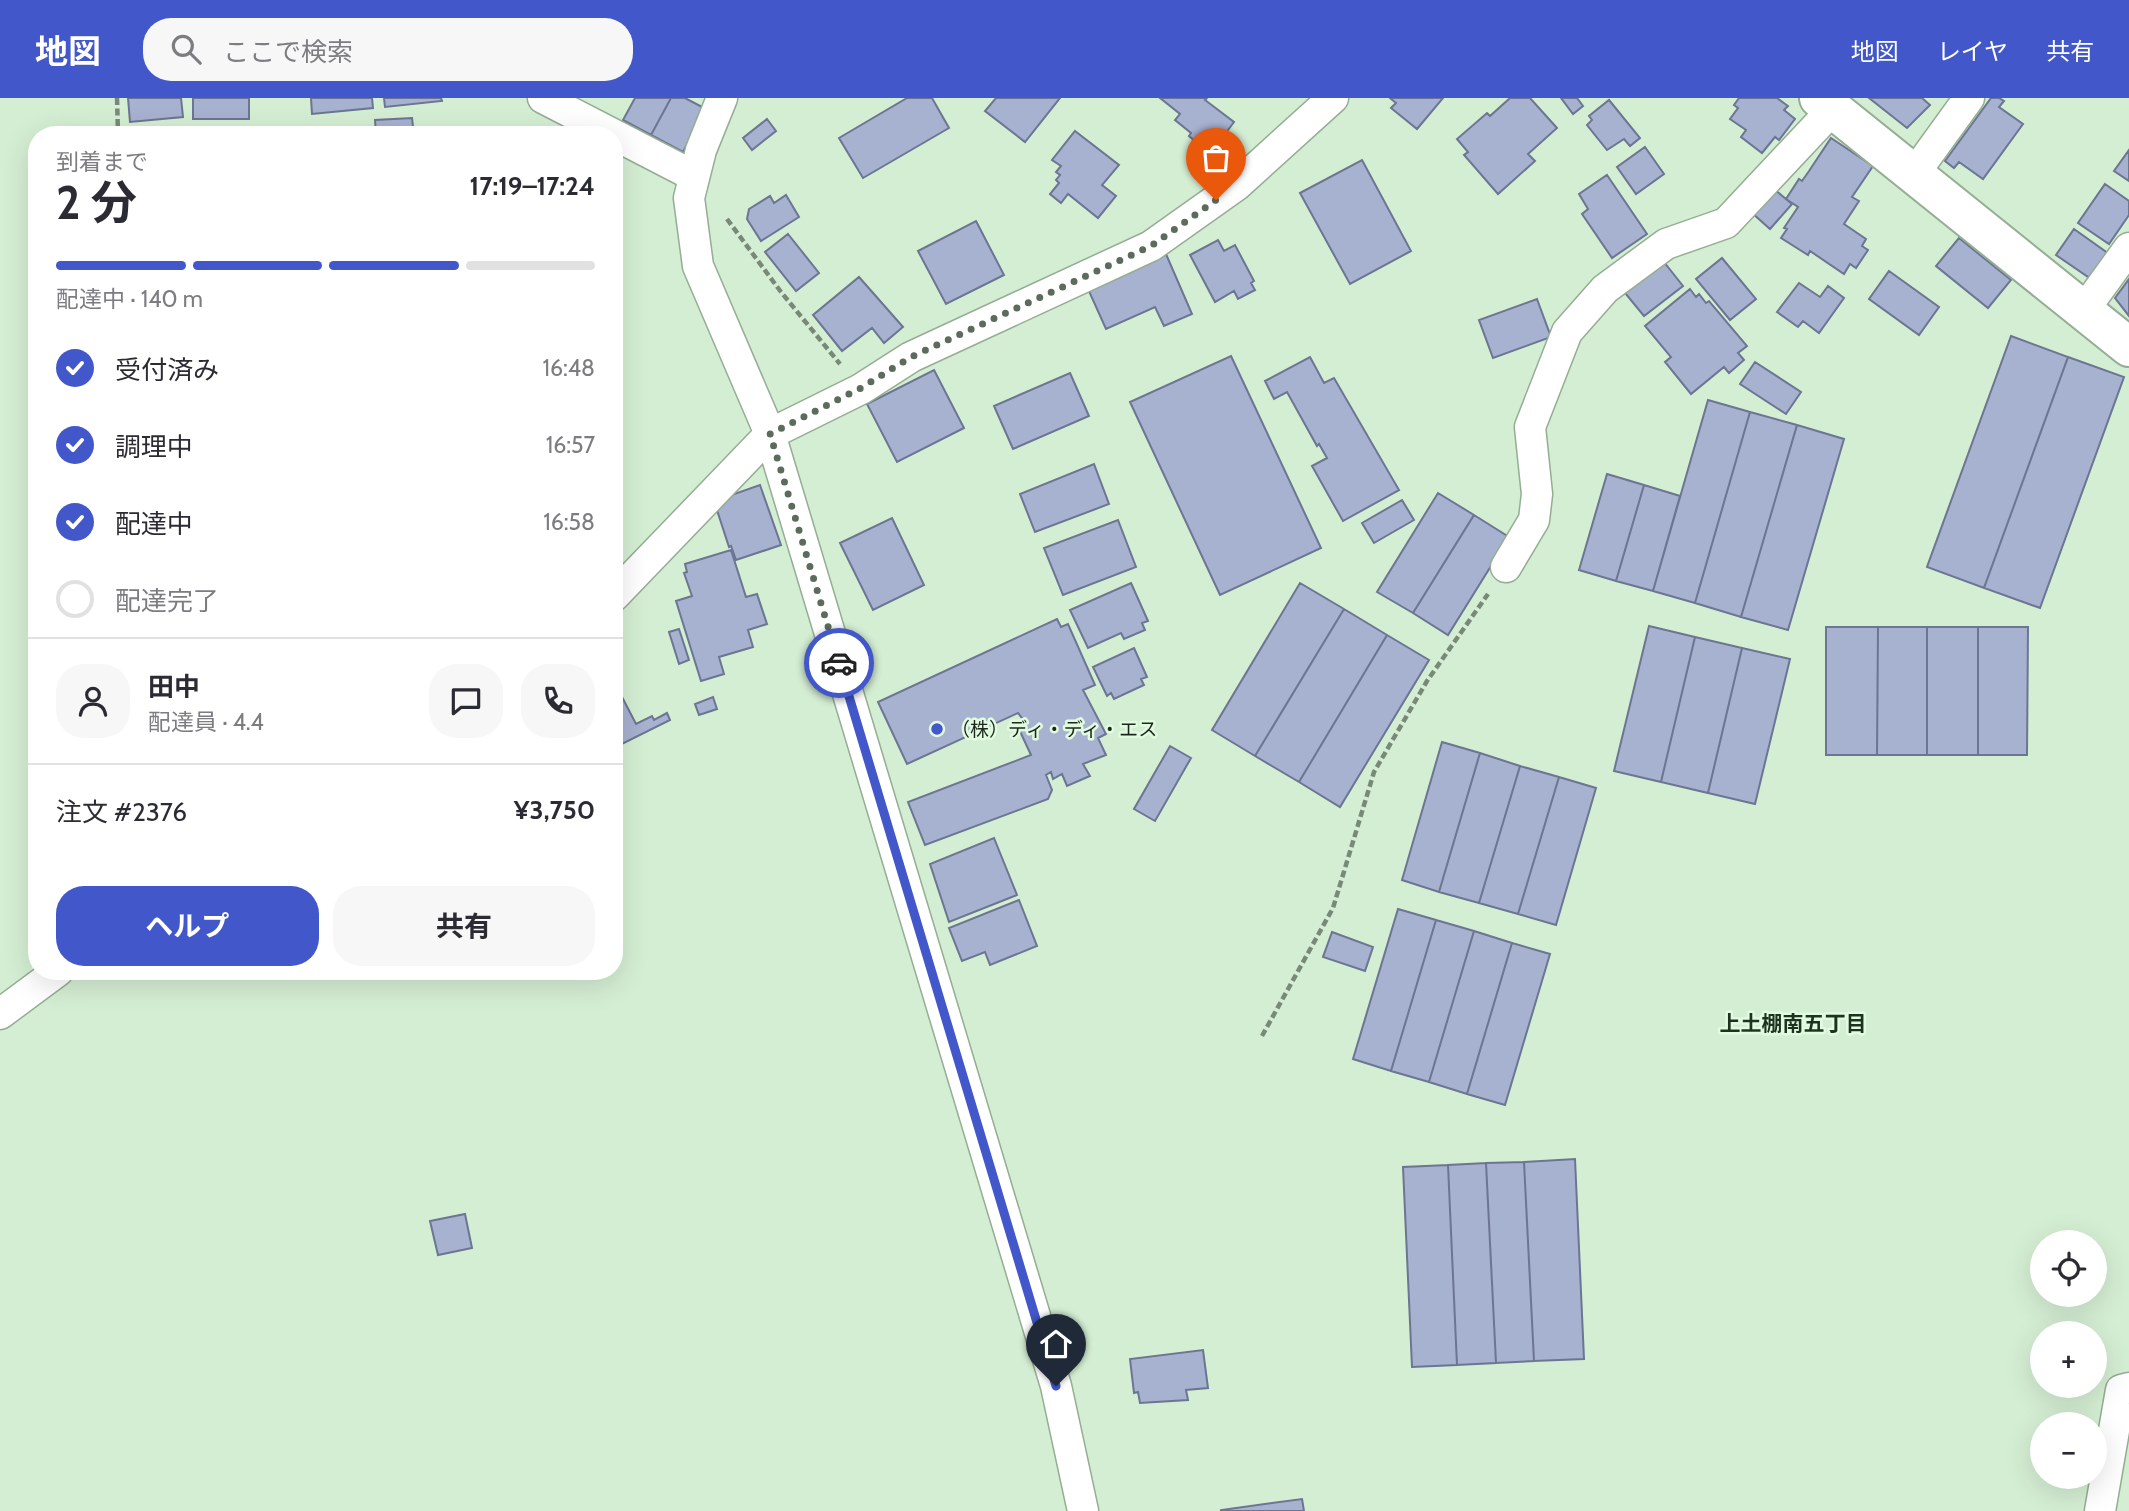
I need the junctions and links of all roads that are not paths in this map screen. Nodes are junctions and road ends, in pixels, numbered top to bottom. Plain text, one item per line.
1 (543, 98) edge
2 (722, 98) edge
3 (1332, 98) edge
4 (1969, 98) edge
5 (1826, 104) edge
6 (597, 126) edge
7 (623, 139) edge
8 (1914, 174) junction
9 (694, 176) junction
10 (2129, 248) edge
11 (2084, 310) junction
12 (2129, 347) edge
13 (770, 434) junction
14 (1506, 567) road end
15 (623, 587) edge
16 (46, 980) edge
17 (0, 1014) edge
18 (2129, 1388) edge
19 (1083, 1511) edge
20 (2100, 1511) edge

1 - 6 street
2 - 9 street
3 - 13 street
4 - 8 street
5 - 8 street
5 - 14 street
7 - 9 street
8 - 11 street
9 - 13 street
10 - 11 street
11 - 12 street
13 - 15 street
13 - 19 street
16 - 17 street
18 - 20 street

